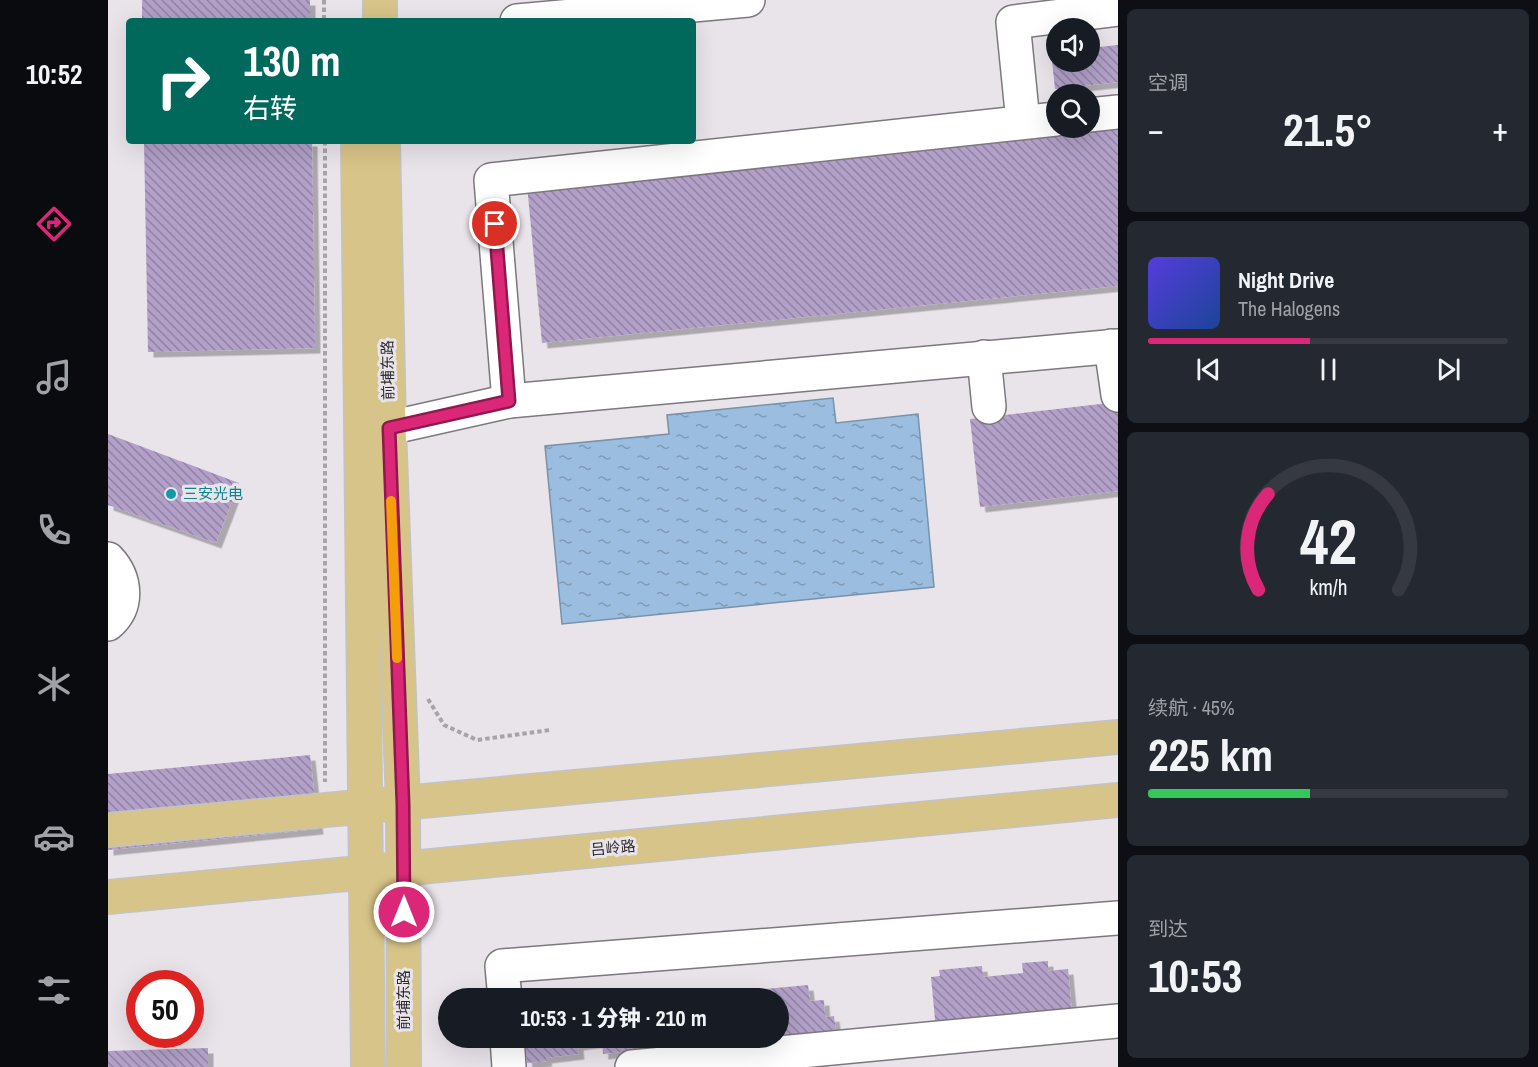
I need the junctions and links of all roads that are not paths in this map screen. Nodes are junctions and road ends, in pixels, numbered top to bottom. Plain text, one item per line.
1 (357, 0) edge
2 (380, 0) edge
3 (748, 0) edge
4 (1118, 9) edge
5 (357, 18) edge
6 (380, 18) edge
7 (551, 18) edge
8 (1118, 112) edge
9 (1100, 114) edge
10 (1046, 120) edge
11 (1023, 122) junction
12 (358, 144) edge
13 (383, 144) edge
14 (1115, 346) edge
15 (984, 357) junction
16 (1118, 394) edge
17 (509, 401) junction
18 (989, 407) dead end
19 (389, 428) junction
20 (108, 560) edge
21 (108, 624) edge
22 (1118, 737) edge
23 (1118, 800) edge
24 (403, 804) junction
25 (365, 806) junction
26 (108, 830) edge
27 (403, 868) junction
28 (366, 872) junction
29 (108, 897) edge
30 (1118, 918) edge
31 (504, 988) edge
32 (1118, 1021) edge
33 (508, 1048) edge
34 (368, 1067) edge
35 (404, 1067) edge
36 (509, 1067) edge
37 (632, 1067) edge

1 - 5 main road
2 - 6 main road
3 - 7 street
4 - 11 street
8 - 9 street
10 - 11 street
11 - 17 street
12 - 25 main road, 前埔东路
13 - 19 main road, 前埔东路
14 - 15 street
14 - 16 street
15 - 17 street
15 - 18 street
17 - 19 street
19 - 24 main road, 前埔东路
20 - 21 street
22 - 24 main road
23 - 27 main road, 吕岭路
24 - 25 main road
24 - 27 main road, 前埔东路
25 - 26 main road
25 - 28 main road, 前埔东路
27 - 28 main road, 吕岭路
27 - 35 main road, 前埔东路
28 - 29 main road, 吕岭路
28 - 34 main road, 前埔东路
30 - 31 street
32 - 37 street
33 - 36 street

